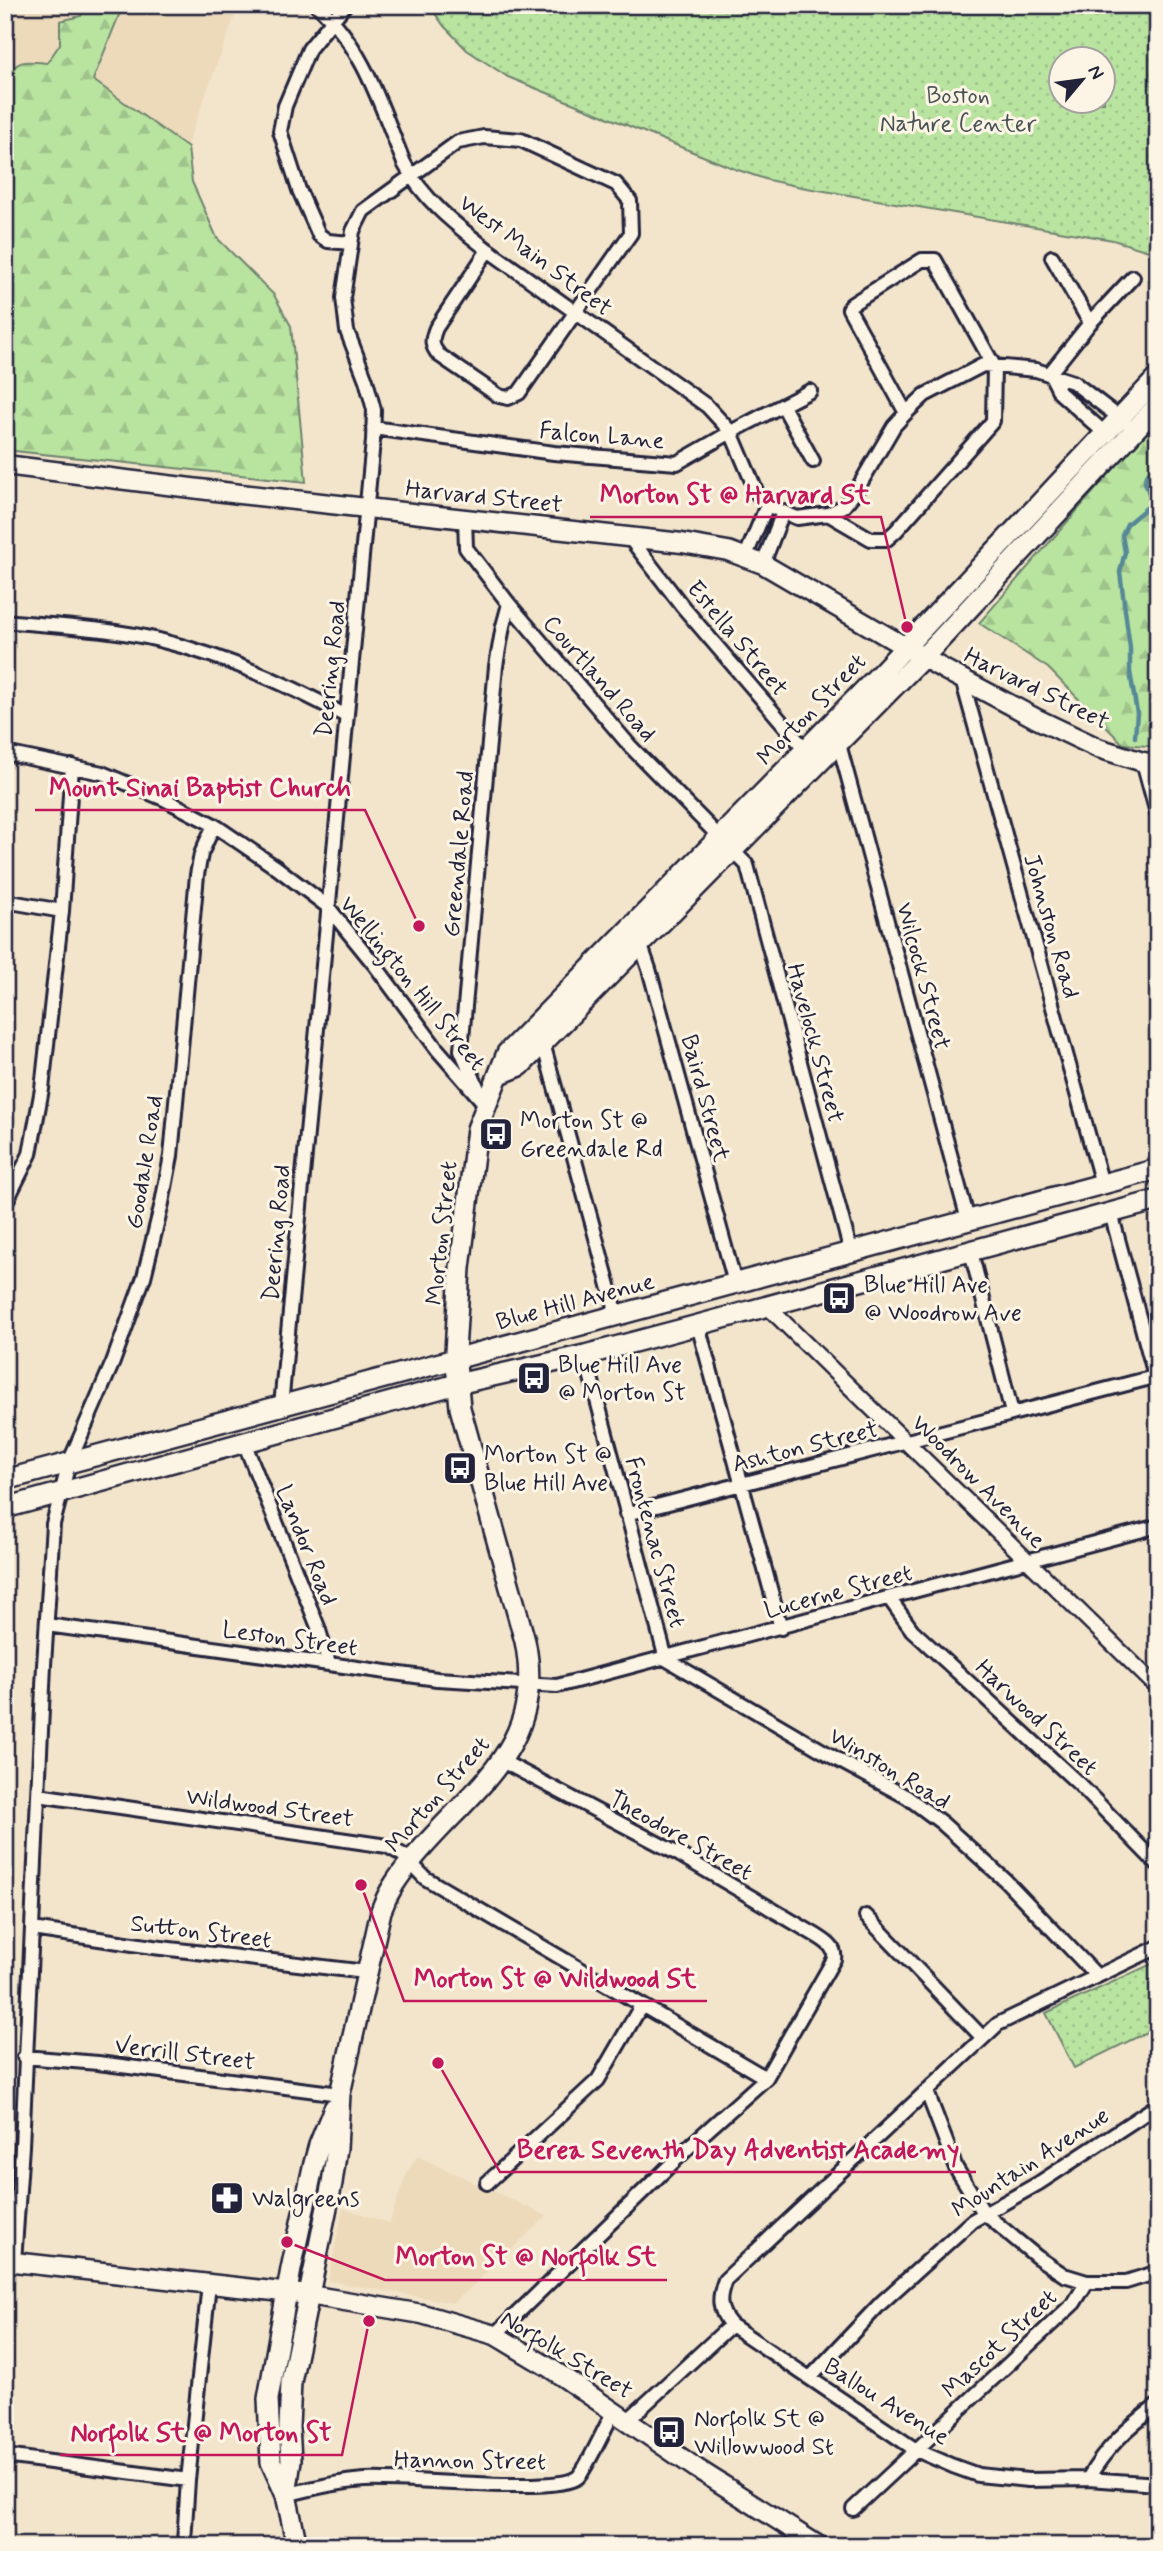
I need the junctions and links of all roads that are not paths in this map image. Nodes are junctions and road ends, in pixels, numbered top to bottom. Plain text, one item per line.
1 (317, 5) edge
2 (345, 5) edge
3 (334, 20) junction
4 (410, 175) junction
5 (351, 243) junction
6 (488, 250) junction
7 (1052, 257) dead end
8 (1133, 277) dead end
9 (575, 311) junction
10 (1090, 323) junction
11 (994, 366) junction
12 (1050, 373) junction
13 (1158, 377) edge
14 (810, 391) dead end
15 (1158, 405) edge
16 (783, 406) junction
17 (906, 413) junction
18 (1127, 424) junction
19 (373, 428) junction
20 (731, 432) junction
21 (1105, 433) junction
22 (1120, 447) junction
23 (813, 461) dead end
24 (5, 465) edge
25 (767, 505) junction
26 (367, 508) junction
27 (783, 512) junction
28 (828, 514) junction
29 (465, 518) junction
30 (629, 537) junction
31 (745, 558) junction
32 (763, 564) junction
33 (509, 604) junction
34 (5, 621) edge
35 (905, 647) junction
36 (923, 657) junction
37 (962, 679) junction
38 (346, 716) junction
39 (839, 744) junction
40 (5, 753) edge
41 (811, 757) junction
42 (1150, 763) edge
43 (72, 766) junction
44 (1158, 817) edge
45 (214, 825) junction
46 (727, 843) junction
47 (5, 901) edge
48 (327, 906) junction
49 (62, 911) junction
50 (635, 936) junction
51 (536, 1037) junction
52 (485, 1104) junction
53 (1158, 1169) edge
54 (1102, 1184) junction
55 (1158, 1200) edge
56 (5, 1204) edge
57 (1111, 1213) junction
58 (968, 1220) junction
59 (851, 1252) junction
60 (971, 1252) junction
61 (735, 1283) junction
62 (768, 1307) junction
63 (617, 1315) junction
64 (698, 1325) junction
65 (585, 1355) junction
66 (455, 1359) junction
67 (1157, 1380) edge
68 (457, 1384) junction
69 (281, 1406) junction
70 (1012, 1413) junction
71 (907, 1442) junction
72 (244, 1443) junction
73 (69, 1463) junction
74 (5, 1480) edge
75 (742, 1484) junction
76 (60, 1493) junction
77 (5, 1508) edge
78 (626, 1514) junction
79 (1158, 1526) edge
80 (1027, 1561) junction
81 (889, 1598) junction
82 (47, 1625) junction
83 (781, 1628) junction
84 (666, 1659) junction
85 (329, 1664) junction
86 (1155, 1682) edge
87 (528, 1684) junction
88 (502, 1761) junction
89 (38, 1795) junction
90 (410, 1862) junction
91 (1158, 1865) edge
92 (866, 1916) dead end
93 (32, 1929) junction
94 (1158, 1947) edge
95 (366, 1972) junction
96 (1096, 1975) junction
97 (641, 2006) junction
98 (983, 2038) junction
99 (24, 2057) junction
100 (766, 2078) junction
101 (927, 2092) junction
102 (340, 2094) junction
103 (1158, 2105) edge
104 (487, 2183) dead end
105 (984, 2213) junction
106 (10, 2262) edge
107 (1158, 2272) edge
108 (1087, 2282) junction
109 (209, 2284) junction
110 (286, 2294) junction
111 (309, 2295) junction
112 (731, 2325) junction
113 (495, 2335) junction
114 (810, 2378) junction
115 (1158, 2405) edge
116 (621, 2416) junction
117 (916, 2450) junction
118 (5, 2456) edge
119 (1088, 2479) junction
120 (188, 2480) junction
121 (1158, 2484) edge
122 (286, 2495) junction
123 (853, 2509) dead end
124 (184, 2542) dead end
125 (813, 2542) edge
126 (297, 2546) edge

1 - 3 street, West Main Street
2 - 3 street
3 - 4 street, West Main Street
3 - 5 street
4 - 5 street, Deering Road
4 - 6 street, West Main Street
4 - 9 street, Deering Road
5 - 19 street, Deering Road
6 - 9 street, West Main Street
6 - 9 street, Deering Road
7 - 10 street
8 - 10 street
9 - 20 street, West Main Street
10 - 12 street
11 - 12 street
11 - 17 street
11 - 17 street
11 - 28 street
12 - 18 street
12 - 21 street
13 - 18 main road, Morton Street
14 - 16 street, Falcon Lane
15 - 18 main road, Morton Street
16 - 20 street, Falcon Lane
16 - 23 street
17 - 28 street
18 - 21 main road, Morton Street
18 - 22 main road, Morton Street
19 - 20 street, Falcon Lane
19 - 26 street, Deering Road
20 - 25 street, West Main Street
21 - 22 street
21 - 35 main road, Morton Street
22 - 36 main road, Morton Street
24 - 26 main road, Harvard Street
25 - 27 street
25 - 31 street
26 - 29 main road, Harvard Street
26 - 38 street, Deering Road
27 - 28 street
27 - 32 street
29 - 30 main road, Harvard Street
29 - 33 street, Courtland Road
30 - 31 main road, Harvard Street
30 - 41 street, Estella Street
31 - 32 main road, Harvard Street
32 - 35 main road, Harvard Street
33 - 46 street, Courtland Road
33 - 52 street, Greendale Road
34 - 38 street
35 - 36 main road, Harvard Street
35 - 41 main road, Morton Street
36 - 37 main road, Harvard Street
36 - 39 main road, Morton Street
37 - 42 main road, Harvard Street
37 - 54 street, Johnston Road
38 - 48 street, Deering Road
39 - 41 main road, Morton Street
39 - 58 street, Wilcock Street
40 - 43 street, Wellington Hill Street
41 - 46 main road, Morton Street
42 - 44 street
43 - 45 street, Wellington Hill Street
43 - 49 street
45 - 48 street, Wellington Hill Street
45 - 73 street, Goodale Road
46 - 50 main road, Morton Street
46 - 59 street, Havelock Street
47 - 49 street
48 - 52 street, Wellington Hill Street
48 - 69 street, Deering Road
49 - 56 street
50 - 51 main road, Morton Street
50 - 61 street, Baird Street
51 - 52 main road, Morton Street
51 - 63 street
52 - 66 main road, Morton Street
53 - 54 main road, Blue Hill Avenue
54 - 57 main road
54 - 58 main road, Blue Hill Avenue
55 - 57 main road, Blue Hill Avenue
57 - 60 main road, Blue Hill Avenue
57 - 67 street
58 - 59 main road, Blue Hill Avenue
58 - 60 main road
59 - 61 main road, Blue Hill Avenue
60 - 62 main road, Blue Hill Avenue
60 - 70 street
61 - 62 main road
61 - 63 main road, Blue Hill Avenue
62 - 64 main road, Blue Hill Avenue
62 - 71 street, Woodrow Avenue
63 - 66 main road, Blue Hill Avenue
64 - 65 main road, Blue Hill Avenue
64 - 75 street
65 - 68 main road, Blue Hill Avenue
65 - 78 street, Frontenac Street
66 - 68 main road, Morton Street
66 - 69 main road, Blue Hill Avenue
67 - 70 street, Ashton Street
68 - 72 main road, Blue Hill Avenue
68 - 87 main road, Morton Street
69 - 73 main road, Blue Hill Avenue
70 - 71 street, Ashton Street
71 - 75 street, Ashton Street
71 - 80 street, Woodrow Avenue
72 - 76 main road, Blue Hill Avenue
72 - 85 street, Landor Road
73 - 74 main road, Blue Hill Avenue
73 - 76 street, Goodale Road
75 - 78 street, Ashton Street
75 - 83 street
76 - 77 main road, Blue Hill Avenue
76 - 82 street, Goodale Road
78 - 84 street, Frontenac Street
79 - 80 street, Lucerne Street
80 - 81 street, Lucerne Street
80 - 86 street, Woodrow Avenue
81 - 83 street, Lucerne Street
81 - 91 street, Harwood Street
82 - 85 street, Leston Street
82 - 89 street, Goodale Road
83 - 84 street, Lucerne Street
84 - 87 street, Lucerne Street
84 - 96 street, Winston Road
85 - 87 street, Leston Street
87 - 88 main road, Morton Street
88 - 90 main road, Morton Street
88 - 100 street, Theodore Street
89 - 90 street, Wildwood Street
89 - 93 street, Goodale Road
90 - 95 main road, Morton Street
90 - 97 street, Wildwood Street
92 - 98 street
93 - 95 street, Sutton Street
93 - 99 street, Goodale Road
94 - 96 street
95 - 102 main road, Morton Street
96 - 98 street
97 - 100 street, Wildwood Street
97 - 104 street
98 - 101 street
99 - 102 street, Verrill Street
99 - 106 street, Goodale Road
100 - 113 street
101 - 105 street
101 - 112 street
102 - 110 main road, Morton Street
102 - 111 main road, Morton Street
103 - 105 street, Mountain Avenue
105 - 108 street
105 - 114 street, Mountain Avenue
106 - 109 main road, Norfolk Street
107 - 108 street, Mascot Street
108 - 117 street, Mascot Street
109 - 110 main road, Norfolk Street
109 - 120 street
110 - 111 main road, Norfolk Street
110 - 122 main road, Morton Street
111 - 113 main road, Norfolk Street
111 - 122 main road, Morton Street
112 - 114 street, Ballou Avenue
112 - 116 street, Hannon Street
113 - 116 main road, Norfolk Street
114 - 117 street, Ballou Avenue
115 - 119 street
116 - 122 street, Hannon Street
116 - 125 main road, Norfolk Street
117 - 119 street, Ballou Avenue
117 - 123 street, Mascot Street
118 - 120 street
119 - 121 street, Ballou Avenue
120 - 124 street
122 - 126 main road, Morton Street

